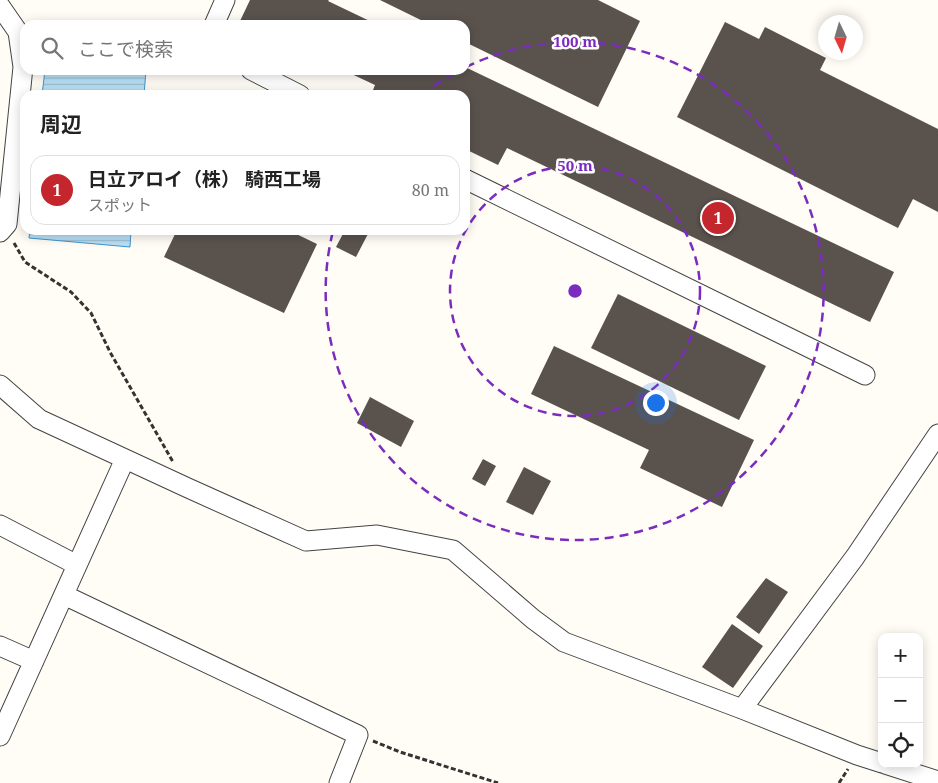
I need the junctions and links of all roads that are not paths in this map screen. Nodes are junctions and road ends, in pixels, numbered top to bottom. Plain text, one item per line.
1 (225, 0) edge
2 (0, 6) edge
3 (216, 20) edge
4 (20, 46) edge
5 (22, 75) edge
6 (261, 75) edge
7 (20, 90) edge
8 (290, 90) edge
9 (20, 91) edge
10 (470, 181) edge
11 (3, 228) edge
12 (866, 375) dead end
13 (0, 385) edge
14 (938, 434) edge
15 (125, 459) junction
16 (0, 525) edge
17 (77, 565) junction
18 (64, 595) junction
19 (0, 646) edge
20 (34, 661) junction
21 (742, 709) junction
22 (0, 736) edge
23 (878, 762) edge
24 (896, 768) edge
25 (938, 781) edge
26 (339, 783) edge

1 - 3 street
2 - 4 street
5 - 7 street
6 - 8 street
9 - 11 street
10 - 12 street
13 - 15 street
14 - 21 street
15 - 17 street
15 - 21 street
16 - 17 street
17 - 18 street
18 - 20 street
18 - 26 street
19 - 20 street
20 - 22 street
21 - 23 street
24 - 25 street

